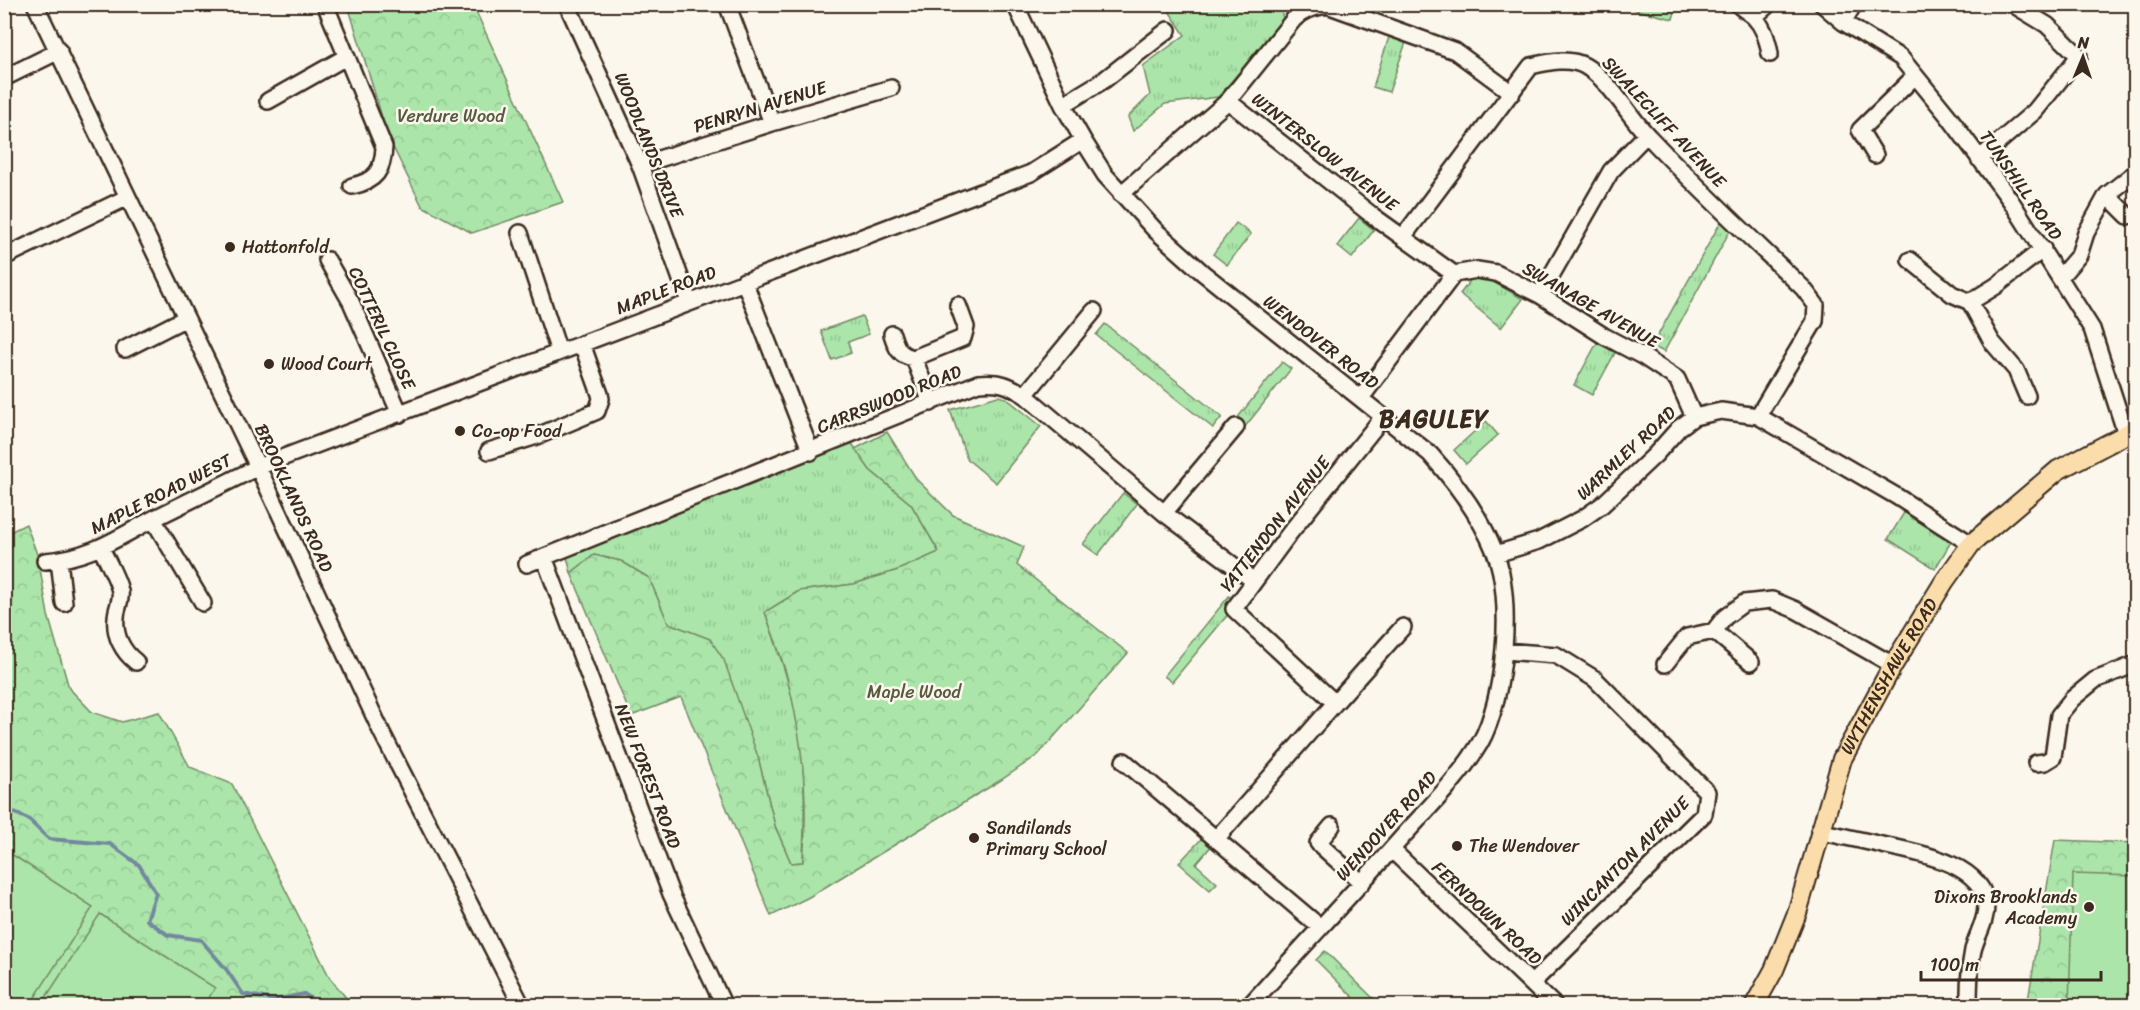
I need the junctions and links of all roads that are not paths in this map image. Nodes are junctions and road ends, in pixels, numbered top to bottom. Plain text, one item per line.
1 (35, 4) edge
2 (325, 4) edge
3 (567, 4) edge
4 (727, 4) edge
5 (1015, 4) edge
6 (1738, 4) edge
7 (1769, 4) edge
8 (1822, 4) edge
9 (1854, 4) edge
10 (2014, 5) edge
11 (1754, 17) junction
12 (1843, 21) junction
13 (1168, 30) dead end
14 (59, 51) junction
15 (1770, 54) dead end
16 (346, 57) junction
17 (1915, 76) junction
18 (4, 78) edge
19 (891, 88) dead end
20 (1512, 93) junction
21 (268, 101) dead end
22 (1228, 101) junction
23 (1062, 105) junction
24 (772, 123) junction
25 (1646, 135) junction
26 (1083, 140) junction
27 (1875, 155) dead end
28 (1979, 159) junction
29 (640, 165) junction
30 (2136, 172) edge
31 (352, 186) dead end
32 (1121, 194) junction
33 (2107, 195) junction
34 (128, 197) junction
35 (2128, 216) dead end
36 (520, 232) dead end
37 (1403, 237) junction
38 (2043, 249) junction
39 (4, 257) edge
40 (327, 260) dead end
41 (1910, 260) dead end
42 (1454, 274) junction
43 (2060, 277) junction
44 (744, 281) junction
45 (1540, 295) junction
46 (689, 302) junction
47 (1970, 302) junction
48 (958, 304) dead end
49 (1094, 311) dead end
50 (186, 318) junction
51 (892, 334) dead end
52 (582, 344) junction
53 (125, 349) dead end
54 (559, 352) junction
55 (914, 358) junction
56 (1025, 395) junction
57 (2027, 396) dead end
58 (1361, 398) junction
59 (931, 403) junction
60 (400, 414) junction
61 (1758, 416) junction
62 (1383, 417) junction
63 (1694, 417) junction
64 (1236, 427) dead end
65 (2131, 431) edge
66 (489, 451) dead end
67 (811, 452) junction
68 (258, 467) junction
69 (1164, 513) junction
70 (153, 519) junction
71 (1971, 544) junction
72 (101, 548) junction
73 (1496, 554) junction
74 (543, 557) junction
75 (527, 564) dead end
76 (1254, 581) junction
77 (64, 603) dead end
78 (202, 603) dead end
79 (1403, 627) dead end
80 (1714, 631) junction
81 (1505, 651) junction
82 (136, 662) dead end
83 (1751, 662) dead end
84 (2136, 663) edge
85 (1665, 664) dead end
86 (1893, 665) junction
87 (1335, 704) junction
88 (1124, 761) dead end
89 (2036, 763) dead end
90 (1332, 826) dead end
91 (1819, 831) junction
92 (1216, 839) junction
93 (1392, 850) junction
94 (1362, 883) junction
95 (1320, 927) junction
96 (1532, 983) junction
97 (1550, 1004) edge
98 (522, 1005) edge
99 (724, 1005) edge
100 (1249, 1005) edge
101 (1754, 1005) edge
102 (1969, 1005) edge

1 - 14 street, BROOKLANDS ROAD
2 - 16 street
3 - 29 street, WOODLANDS DRIVE
4 - 24 street
5 - 23 street, WENDOVER ROAD
6 - 11 street
7 - 11 street
8 - 12 street, TUNSHILL ROAD
9 - 12 street
10 - 28 street
11 - 15 street
12 - 17 street, TUNSHILL ROAD
13 - 23 street
14 - 18 street
14 - 34 street, BROOKLANDS ROAD
16 - 21 street
16 - 31 street
17 - 27 street
17 - 28 street, TUNSHILL ROAD
19 - 24 street, PENRYN AVENUE
20 - 22 street
20 - 25 street, SWALECLIFF AVENUE
20 - 37 street, SWALECLIFF AVENUE
22 - 32 street, WINTERSLOW AVENUE
22 - 37 street, WINTERSLOW AVENUE
23 - 26 street, WENDOVER ROAD
24 - 29 street, PENRYN AVENUE
25 - 45 street
25 - 61 street, SWALECLIFF AVENUE
26 - 32 street, WENDOVER ROAD
26 - 44 street, MAPLE ROAD
28 - 38 street, TUNSHILL ROAD
29 - 46 street, WOODLANDS DRIVE
30 - 33 street
32 - 58 street, WENDOVER ROAD
33 - 35 street
33 - 43 street
34 - 39 street
34 - 50 street, BROOKLANDS ROAD
36 - 54 street
37 - 42 street, WINTERSLOW AVENUE
38 - 43 street, TUNSHILL ROAD
38 - 47 street
40 - 60 street, COTTERIL CLOSE
41 - 47 street
42 - 45 street, SWANAGE AVENUE
42 - 58 street
43 - 65 street, TUNSHILL ROAD
44 - 46 street, MAPLE ROAD
44 - 67 street
45 - 63 street, SWANAGE AVENUE
46 - 52 street, MAPLE ROAD
47 - 57 street
48 - 55 street
49 - 56 street
50 - 53 street
50 - 68 street, BROOKLANDS ROAD
51 - 55 street
52 - 54 street, MAPLE ROAD
52 - 66 street
54 - 60 street, MAPLE ROAD
55 - 59 street
56 - 59 street, CARRSWOOD ROAD
56 - 69 street, CARRSWOOD ROAD
58 - 62 street, WENDOVER ROAD
59 - 67 street, CARRSWOOD ROAD
60 - 68 street, MAPLE ROAD
61 - 63 street, WARMLEY ROAD
61 - 71 street, WARMLEY ROAD
62 - 73 street, WENDOVER ROAD
62 - 76 street, YATTENDON AVENUE
63 - 73 street, WARMLEY ROAD
64 - 69 street
65 - 71 main road, WYTHENSHAWE ROAD
67 - 74 street, CARRSWOOD ROAD
68 - 70 street, MAPLE ROAD WEST
68 - 98 street, BROOKLANDS ROAD
69 - 76 street, CARRSWOOD ROAD
70 - 72 street, MAPLE ROAD WEST
70 - 78 street
71 - 86 main road, WYTHENSHAWE ROAD
72 - 77 street, MAPLE ROAD WEST
72 - 82 street
73 - 81 street, WENDOVER ROAD
74 - 75 street, CARRSWOOD ROAD
74 - 99 street, NEW FOREST ROAD
76 - 87 street, YATTENDON AVENUE
79 - 87 street
80 - 83 street
80 - 85 street
80 - 86 street
81 - 93 street, WENDOVER ROAD
81 - 96 street, WINCANTON AVENUE
84 - 89 street
86 - 91 main road, WYTHENSHAWE ROAD
87 - 92 street
88 - 92 street
90 - 94 street
91 - 101 main road, WYTHENSHAWE ROAD
91 - 102 street
92 - 95 street
93 - 94 street, WENDOVER ROAD
93 - 96 street, FERNDOWN ROAD
94 - 95 street, WENDOVER ROAD
95 - 100 street, WENDOVER ROAD
96 - 97 street, FERNDOWN ROAD

